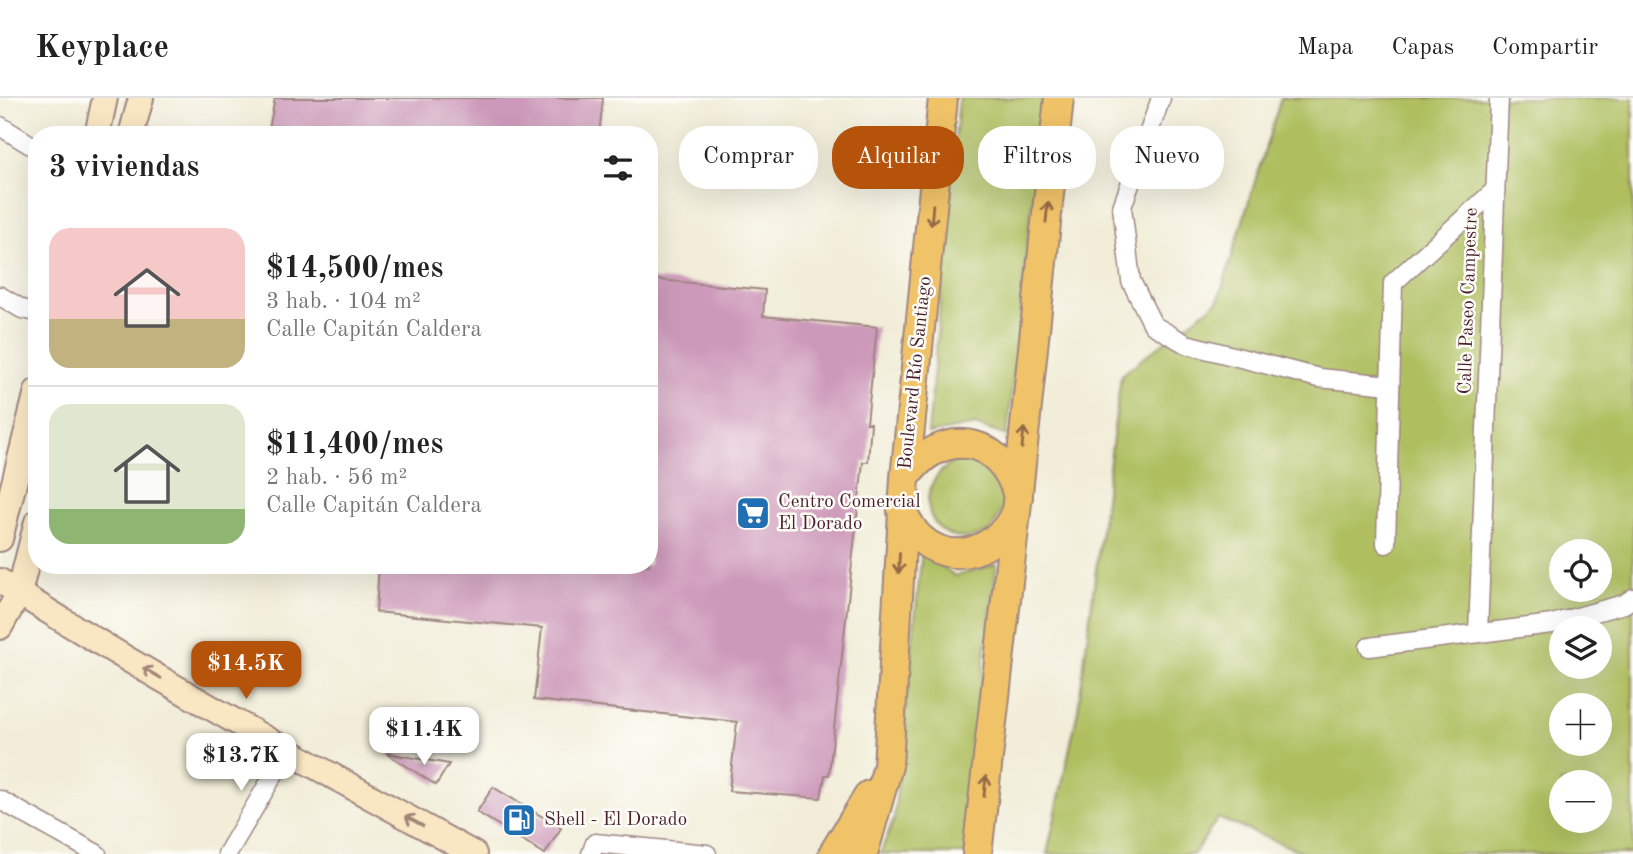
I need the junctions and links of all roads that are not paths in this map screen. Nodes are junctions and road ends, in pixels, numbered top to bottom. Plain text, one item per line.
1 (105, 98) edge
2 (141, 98) edge
3 (943, 98) edge
4 (1059, 98) edge
5 (1161, 98) edge
6 (1499, 98) edge
7 (99, 126) edge
8 (133, 126) edge
9 (0, 127) edge
10 (28, 144) edge
11 (1494, 191) junction
12 (0, 296) edge
13 (28, 310) edge
14 (1390, 385) junction
15 (28, 427) edge
16 (905, 478) junction
17 (1017, 504) junction
18 (902, 511) junction
19 (0, 539) edge
20 (28, 544) edge
21 (1387, 544) dead end
22 (10, 587) edge
23 (1633, 598) edge
24 (0, 627) edge
25 (1478, 633) junction
26 (1369, 646) dead end
27 (288, 752) junction
28 (888, 766) junction
29 (0, 800) edge
30 (97, 854) edge
31 (227, 854) edge
32 (474, 854) edge
33 (591, 854) edge
34 (707, 854) edge
35 (832, 854) edge
36 (863, 854) edge
37 (977, 854) edge

1 - 7 main road
2 - 8 main road
3 -> 16 main road, Boulevard Río Santiago
17 -> 4 main road
5 - 14 street
6 - 11 street
9 - 10 street
11 - 14 street, Calle Paseo Campestre
11 - 25 street, Calle Paseo Campestre
12 - 13 street
14 - 21 street, Calle Paseo Campestre
15 - 19 main road
16 - 17 main road
16 - 18 main road, Boulevard Río Santiago
17 - 18 main road
37 -> 17 main road
18 -> 28 main road, Boulevard Río Santiago
20 - 22 main road
22 - 24 main road
27 -> 22 main road
23 - 25 street
25 - 26 street
27 - 31 street
32 -> 27 main road
28 - 35 main road
28 - 36 main road, Boulevard Río Santiago
29 - 30 street
33 - 34 street

